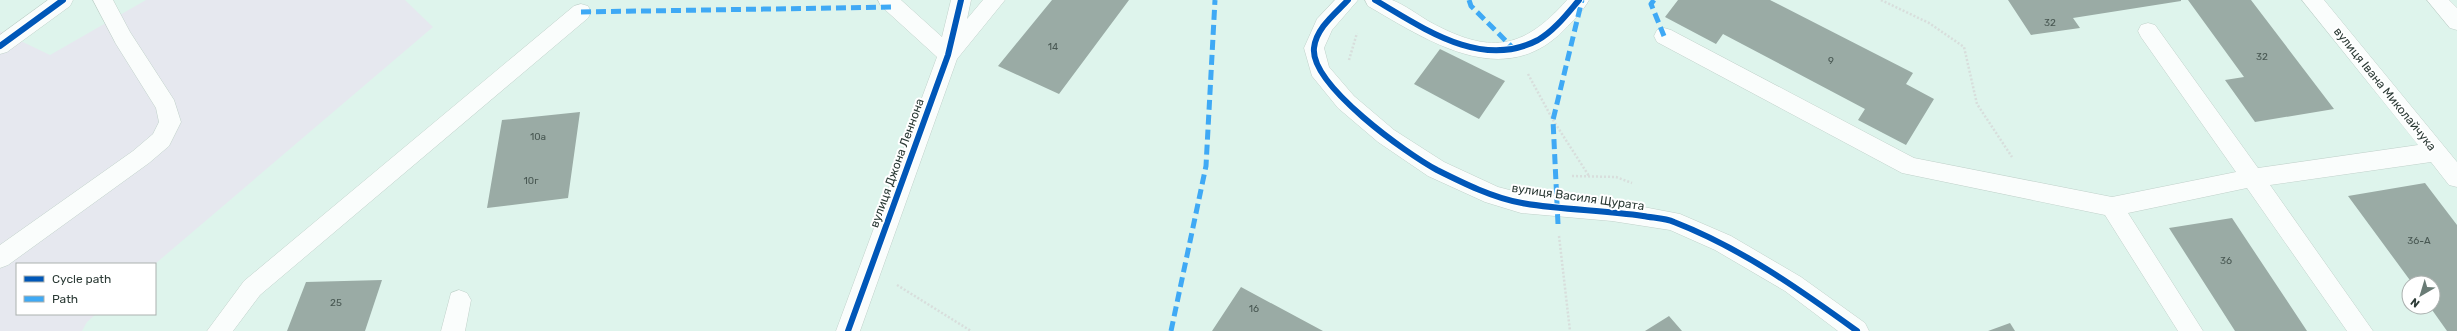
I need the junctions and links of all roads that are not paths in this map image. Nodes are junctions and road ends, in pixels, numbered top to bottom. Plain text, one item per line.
1 (63, 0) edge
2 (103, 0) edge
3 (888, 0) edge
4 (961, 0) edge
5 (995, 0) edge
6 (1348, 0) edge
7 (1579, 0) edge
8 (2312, 0) edge
9 (2437, 0) edge
10 (1378, 2) edge
11 (581, 12) dead end
12 (2457, 22) edge
13 (2148, 31) dead end
14 (1664, 36) dead end
15 (0, 46) edge
16 (948, 55) junction
17 (2436, 152) junction
18 (2252, 178) junction
19 (2457, 178) edge
20 (2112, 207) junction
21 (0, 258) edge
22 (459, 300) dead end
23 (219, 331) edge
24 (453, 331) edge
25 (848, 331) edge
26 (1858, 331) edge
27 (2191, 331) edge
28 (2361, 331) edge

1 - 15 street
2 - 21 street
3 - 16 street
4 - 16 street, вулиця Джона Леннона
5 - 16 street
6 - 26 street, вулиця Василя Щурата
7 - 10 street
8 - 17 street, вулиця Івана Миколайчука
9 - 12 street
11 - 23 street
13 - 18 street
14 - 20 street
16 - 25 street, вулиця Джона Леннона
17 - 18 street
17 - 19 street, вулиця Івана Миколайчука
18 - 20 street
18 - 28 street
20 - 27 street
22 - 24 street

